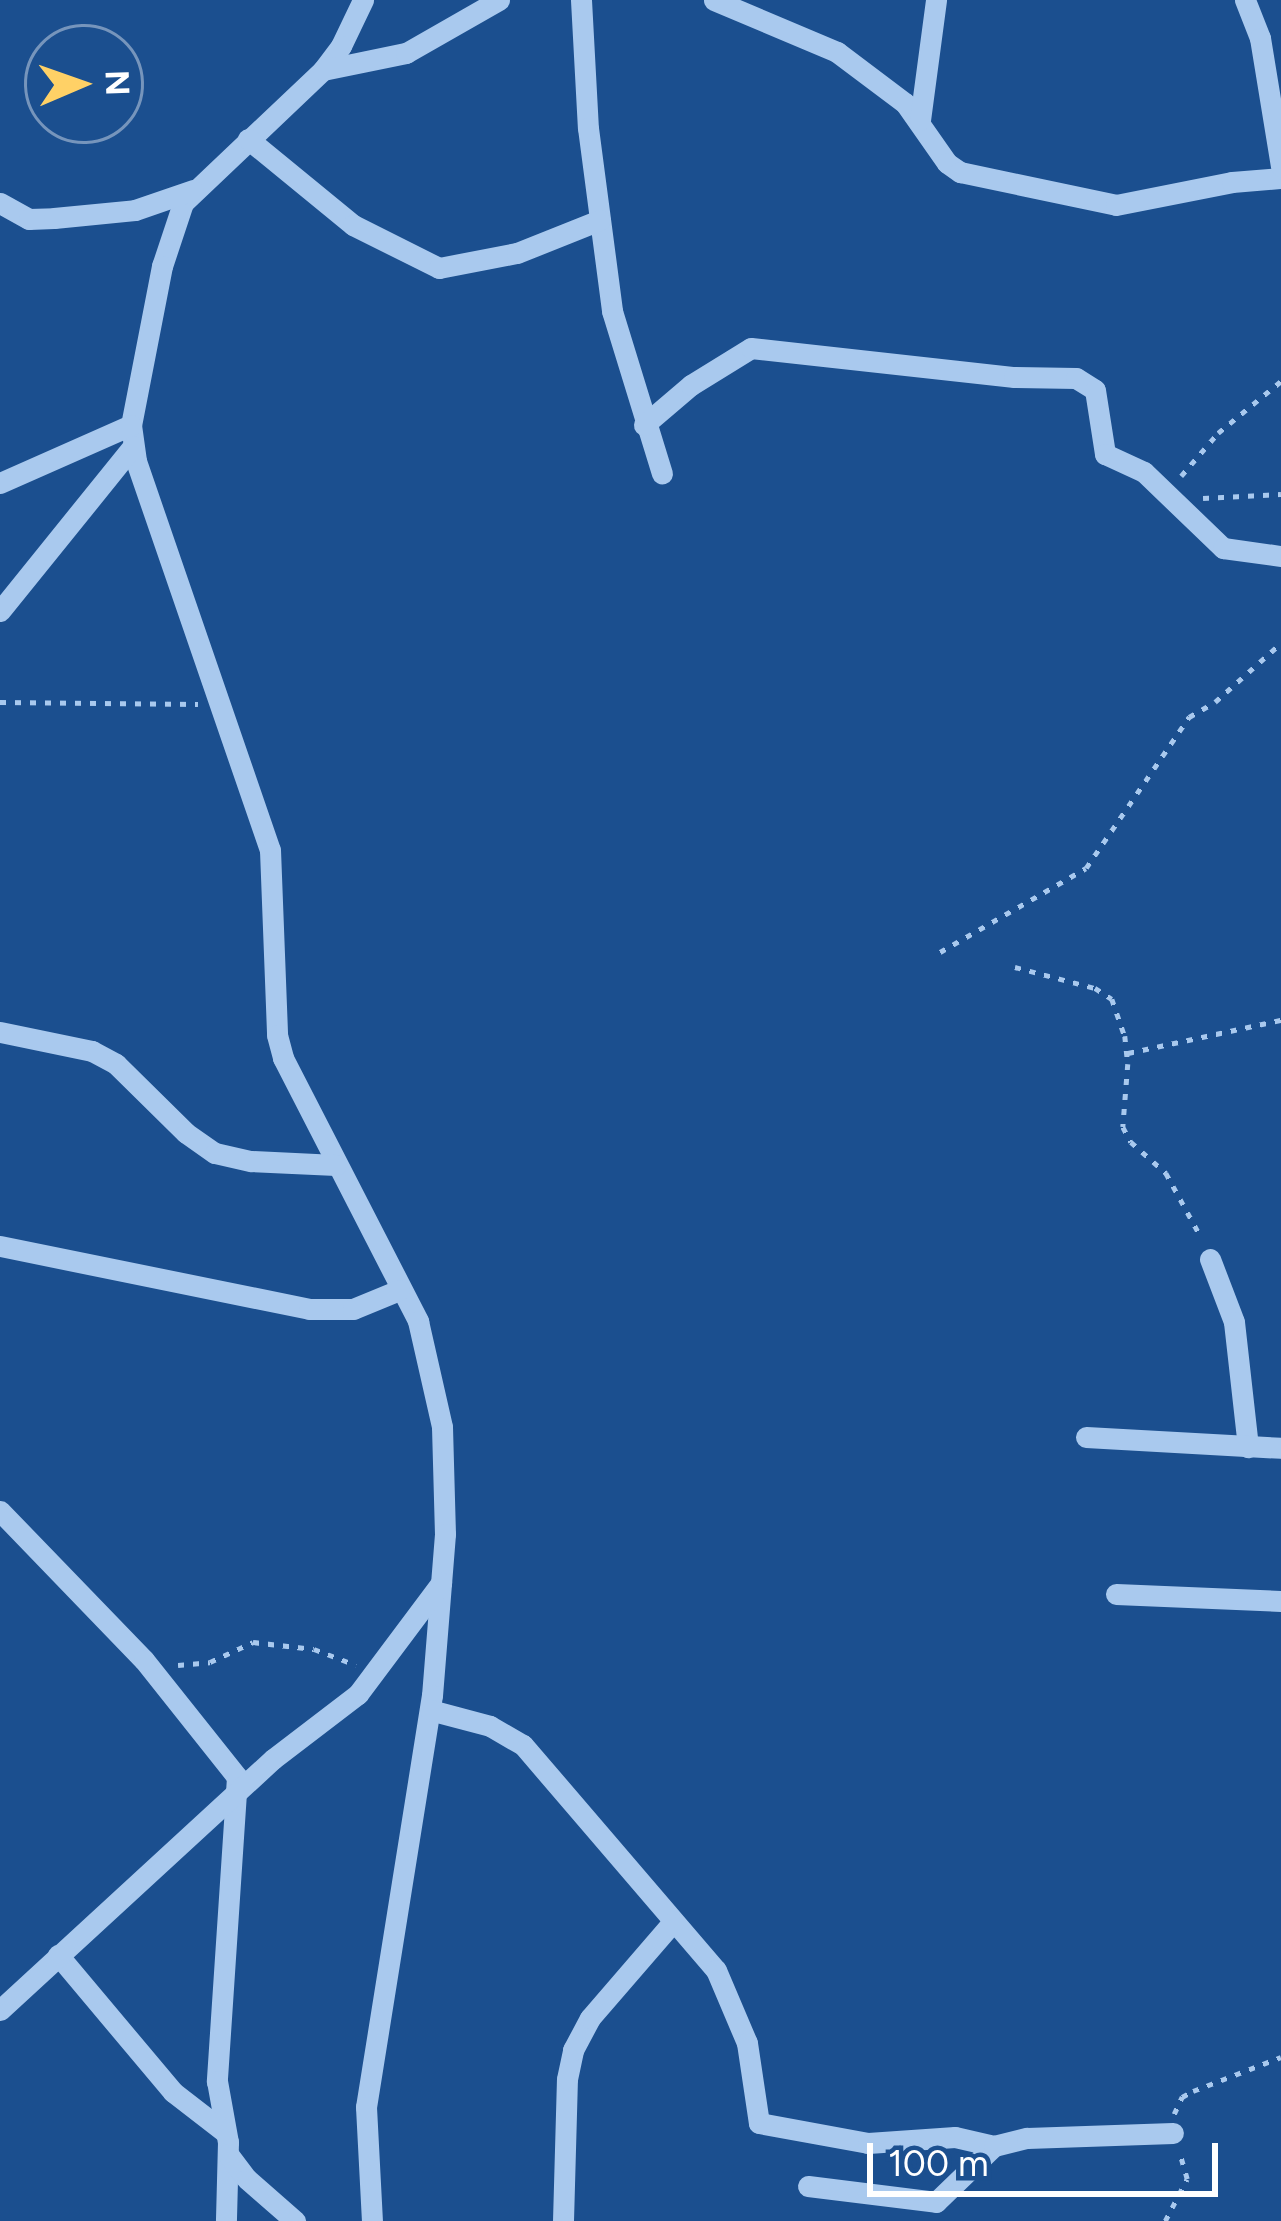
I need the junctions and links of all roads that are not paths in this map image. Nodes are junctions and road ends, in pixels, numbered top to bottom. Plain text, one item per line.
1 (363, 0) edge
2 (499, 0) edge
3 (580, 0) edge
4 (714, 0) edge
5 (936, 0) edge
6 (1245, 0) edge
7 (323, 70) junction
8 (920, 120) junction
9 (248, 139) junction
10 (1281, 166) edge
11 (1281, 178) edge
12 (194, 190) junction
13 (0, 203) edge
14 (600, 220) junction
15 (644, 425) junction
16 (132, 436) junction
17 (662, 474) dead end
18 (0, 483) edge
19 (1281, 556) edge
20 (0, 611) edge
21 (0, 1032) edge
22 (337, 1165) junction
23 (0, 1246) edge
24 (1210, 1259) road end
25 (399, 1290) junction
26 (1086, 1437) dead end
27 (1248, 1447) junction
28 (1281, 1448) edge
29 (0, 1511) edge
30 (442, 1583) junction
31 (1116, 1594) dead end
32 (1281, 1601) edge
33 (430, 1710) junction
34 (238, 1791) junction
35 (673, 1922) junction
36 (58, 1955) junction
37 (0, 2010) edge
38 (1173, 2133) road end
39 (227, 2143) junction
40 (994, 2146) junction
41 (808, 2186) dead end
42 (226, 2221) edge
43 (295, 2221) edge
44 (372, 2221) edge
45 (562, 2221) edge

1 - 7 street
2 - 7 street
3 - 14 street
4 - 8 street
5 - 8 street
6 - 10 street
7 - 9 street
8 - 11 street
9 - 12 street
9 - 14 street
12 - 13 street
12 - 16 street
14 - 15 street
15 - 17 street
15 - 19 street
16 - 18 street
16 - 20 street
16 - 22 street
21 - 22 street
22 - 25 street
23 - 25 street
24 - 27 street
25 - 30 street
26 - 27 street
27 - 28 street
29 - 34 street
30 - 33 street
30 - 34 street
31 - 32 street
33 - 35 street
33 - 44 street
34 - 36 street
34 - 39 street
35 - 40 street
35 - 45 street
36 - 37 street
36 - 39 street
38 - 40 street
39 - 42 street
39 - 43 street
40 - 41 street

